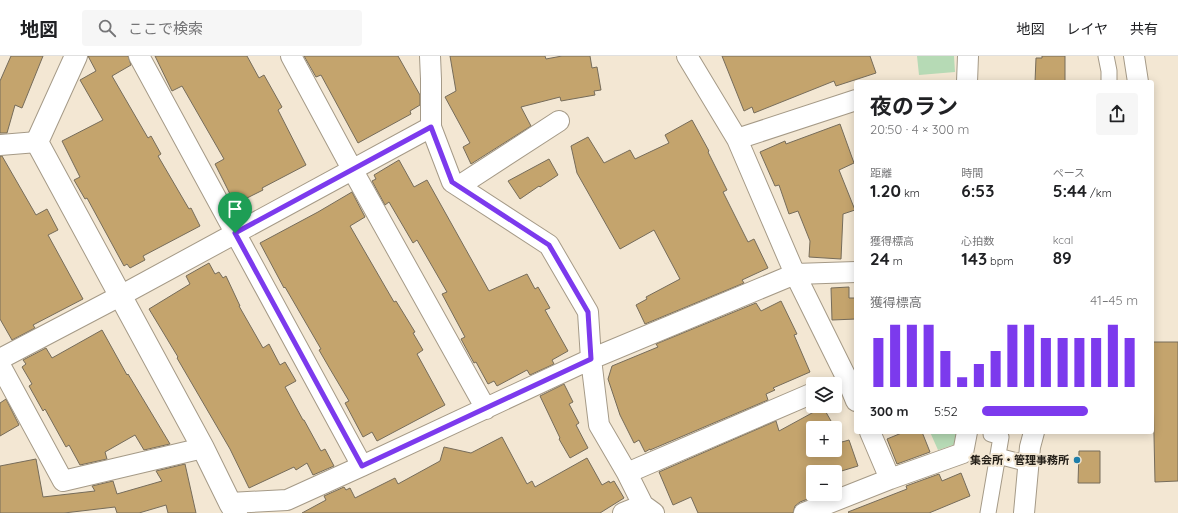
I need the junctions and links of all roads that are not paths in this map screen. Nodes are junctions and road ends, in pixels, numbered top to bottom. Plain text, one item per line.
1 (76, 56) edge
2 (139, 56) edge
3 (291, 56) edge
4 (430, 56) edge
5 (687, 56) edge
6 (968, 56) edge
7 (1106, 56) edge
8 (1134, 56) edge
9 (968, 80) edge
10 (1109, 80) edge
11 (1138, 80) edge
12 (854, 101) edge
13 (559, 121) dead end
14 (431, 127) junction
15 (737, 139) junction
16 (37, 142) junction
17 (0, 145) edge
18 (352, 169) junction
19 (459, 186) junction
20 (235, 233) junction
21 (854, 272) edge
22 (795, 274) junction
23 (120, 296) junction
24 (0, 359) edge
25 (591, 359) junction
26 (0, 365) edge
27 (846, 381) edge
28 (806, 396) edge
29 (854, 397) edge
30 (486, 409) junction
31 (871, 434) edge
32 (967, 434) edge
33 (990, 434) edge
34 (1034, 434) edge
35 (204, 448) junction
36 (998, 456) junction
37 (1029, 464) junction
38 (362, 466) junction
39 (627, 473) junction
40 (890, 479) junction
41 (233, 508) edge
42 (649, 509) edge
43 (623, 513) edge
44 (804, 513) edge
45 (988, 513) edge
46 (1024, 513) edge

1 - 16 street
2 - 20 street
3 - 18 street
4 - 14 street
5 - 15 street
6 - 9 street
7 - 10 street
8 - 11 street
12 - 15 street
13 - 19 street
14 - 18 street
14 - 19 street
15 - 22 street
16 - 17 street
16 - 23 street
18 - 20 street
18 - 30 street
19 - 25 street
20 - 23 street
20 - 38 street
21 - 22 street
22 - 25 street
22 - 27 street
23 - 24 street
23 - 35 street
25 - 30 street
25 - 39 street
26 - 35 street
27 - 29 street
28 - 39 street
30 - 38 street
31 - 40 street
32 - 40 street
33 - 36 street
34 - 37 street
35 - 41 street
36 - 37 street
36 - 45 street
37 - 46 street
38 - 41 street
39 - 42 street
40 - 44 street
42 - 43 street

